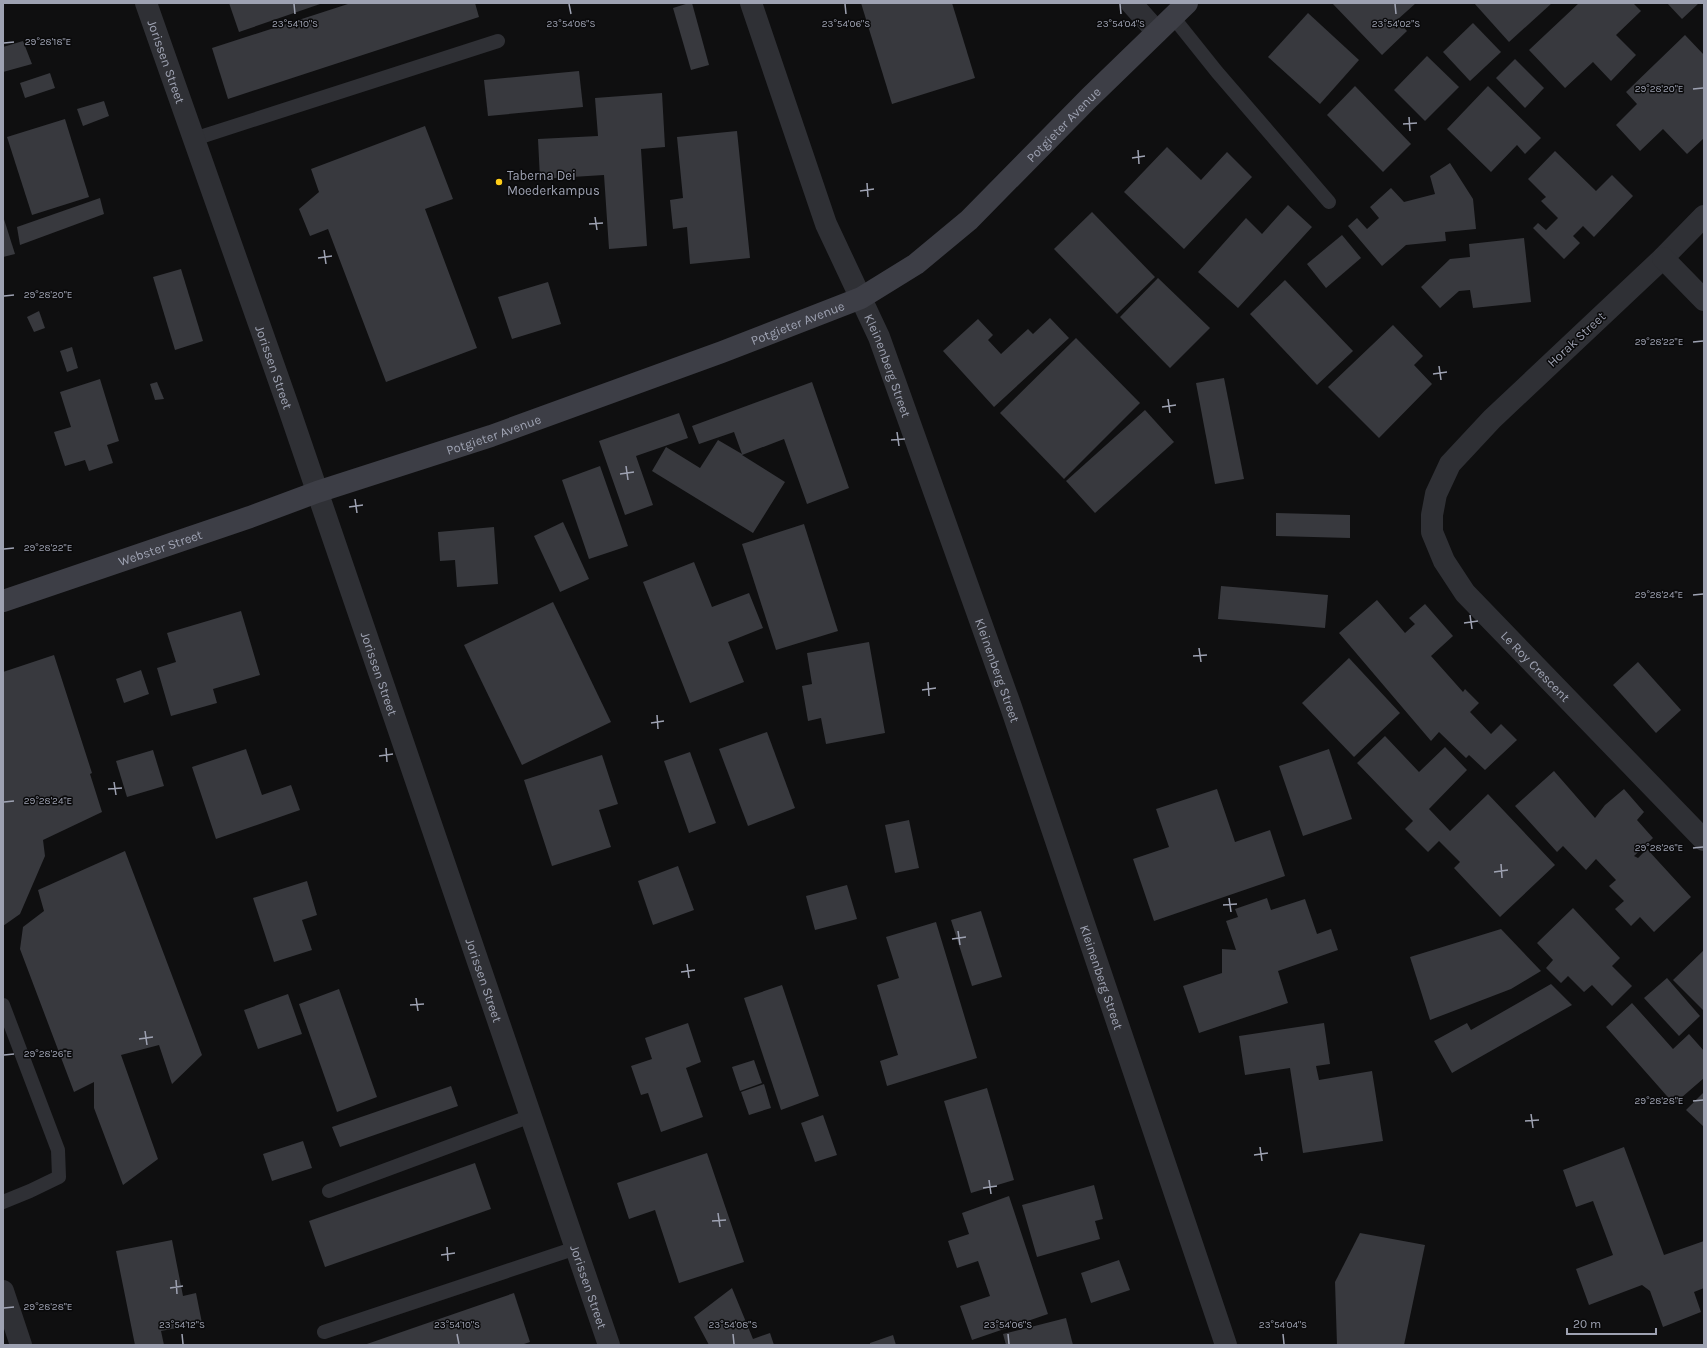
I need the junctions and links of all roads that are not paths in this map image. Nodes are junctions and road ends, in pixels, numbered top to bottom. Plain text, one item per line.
1 (146, 3) edge
2 (751, 3) edge
3 (1131, 3) edge
4 (1180, 10) edge
5 (1157, 32) junction
6 (498, 41) dead end
7 (194, 139) junction
8 (1329, 202) dead end
9 (1704, 216) edge
10 (1663, 258) junction
11 (861, 298) junction
12 (1704, 300) edge
13 (1450, 464) joint
14 (317, 492) junction
15 (3, 601) edge
16 (1704, 840) edge
17 (3, 1004) edge
18 (531, 1116) junction
19 (329, 1191) dead end
20 (3, 1202) edge
21 (576, 1248) junction
22 (3, 1291) edge
23 (324, 1332) dead end
24 (21, 1345) edge
25 (609, 1345) edge
26 (1226, 1345) edge

1 - 7 street, Jorissen Street
2 - 11 street, Kleinenberg Street
3 - 5 street
4 - 5 street, Potgieter Avenue
4 - 8 lane
5 - 11 street, Potgieter Avenue
6 - 7 lane
7 - 14 street, Jorissen Street
9 - 10 street, Horak Street
10 - 12 street
10 - 13 street, Horak Street
11 - 14 street, Potgieter Avenue
11 - 26 street, Kleinenberg Street
13 - 16 street, Le Roy Crescent
14 - 15 street, Webster Street
14 - 18 street, Jorissen Street
17 - 20 lane
18 - 19 lane
18 - 21 street, Jorissen Street
21 - 23 lane
21 - 25 street, Jorissen Street
22 - 24 street

